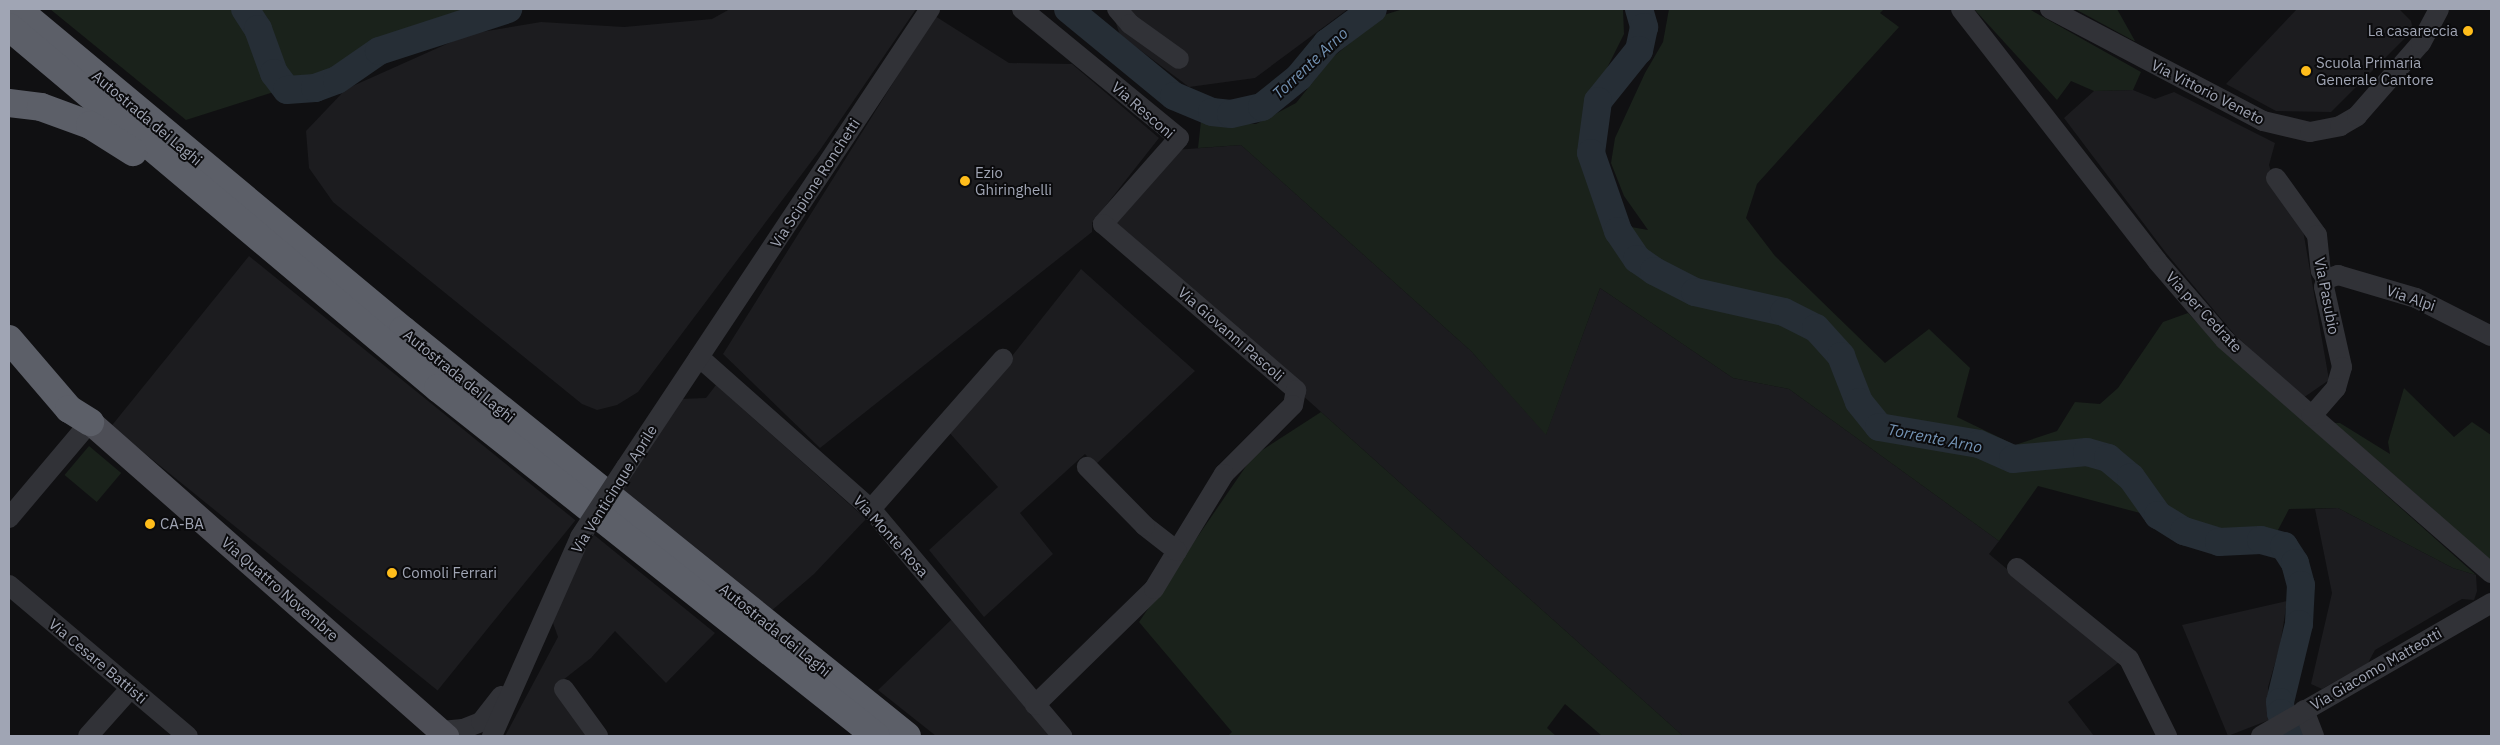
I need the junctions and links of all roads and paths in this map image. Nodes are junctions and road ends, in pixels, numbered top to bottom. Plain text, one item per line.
1 (17, 9) edge
2 (32, 9) edge
3 (930, 9) edge
4 (1022, 9) edge
5 (1117, 9) edge
6 (1961, 9) edge
7 (2050, 9) edge
8 (2433, 11) edge
9 (9, 27) edge
10 (1179, 59) dead end
11 (9, 103) edge
12 (194, 157) junction
13 (2276, 178) dead end
14 (1103, 224) joint
15 (2326, 279) junction
16 (2491, 336) edge
17 (17, 348) edge
18 (699, 357) junction
19 (1003, 359) dead end
20 (438, 388) junction
21 (2312, 416) junction
22 (90, 422) junction
23 (1087, 467) dead end
24 (870, 509) junction
25 (9, 518) edge
26 (1177, 551) junction
27 (2016, 568) dead end
28 (2491, 573) edge
29 (9, 585) edge
30 (2491, 603) edge
31 (526, 659) junction
32 (564, 688) dead end
33 (130, 689) junction
34 (1035, 705) junction
35 (2300, 712) junction
36 (2266, 732) edge
37 (444, 734) edge
38 (88, 736) edge
39 (188, 736) edge
40 (492, 736) edge
41 (598, 736) edge
42 (876, 736) edge
43 (908, 736) edge
44 (1062, 736) edge
45 (2167, 736) edge
46 (2314, 736) edge

1 - 12 highway, Autostrada dei Laghi
2 - 12 highway
3 - 18 street, Via Scipione Ronchetti
4 - 14 street, Via Resconi
5 - 10 street
6 - 21 street, Via per Cedrate
7 - 8 street, Via Vittorio Veneto
9 - 20 highway, Autostrada dei Laghi
11 - 20 highway
12 - 43 highway, Autostrada dei Laghi
13 - 15 street, Via Pasubio
14 - 26 street, Via Giovanni Pascoli
15 - 16 street, Via Alpi
15 - 21 street, Via Pasubio
17 - 22 highway
18 - 24 street, Via Monte Rosa
18 - 31 street, Via Venticinque Aprile, bridge
19 - 24 street
20 - 42 highway, Autostrada dei Laghi
21 - 28 street, Via per Cedrate
22 - 25 street
22 - 37 main road, Via Quattro Novembre
23 - 26 street
24 - 34 street, Via Monte Rosa
26 - 34 street, Via Giovanni Pascoli
27 - 45 street
29 - 33 street, Via Cesare Battisti
30 - 35 street, Via Giacomo Matteotti
31 - 37 street
31 - 40 street, Via Venticinque Aprile
32 - 41 street
33 - 38 street
33 - 39 street, Via Cesare Battisti
34 - 44 street, Via Monte Rosa
35 - 36 street, Via Giacomo Matteotti
35 - 46 street

